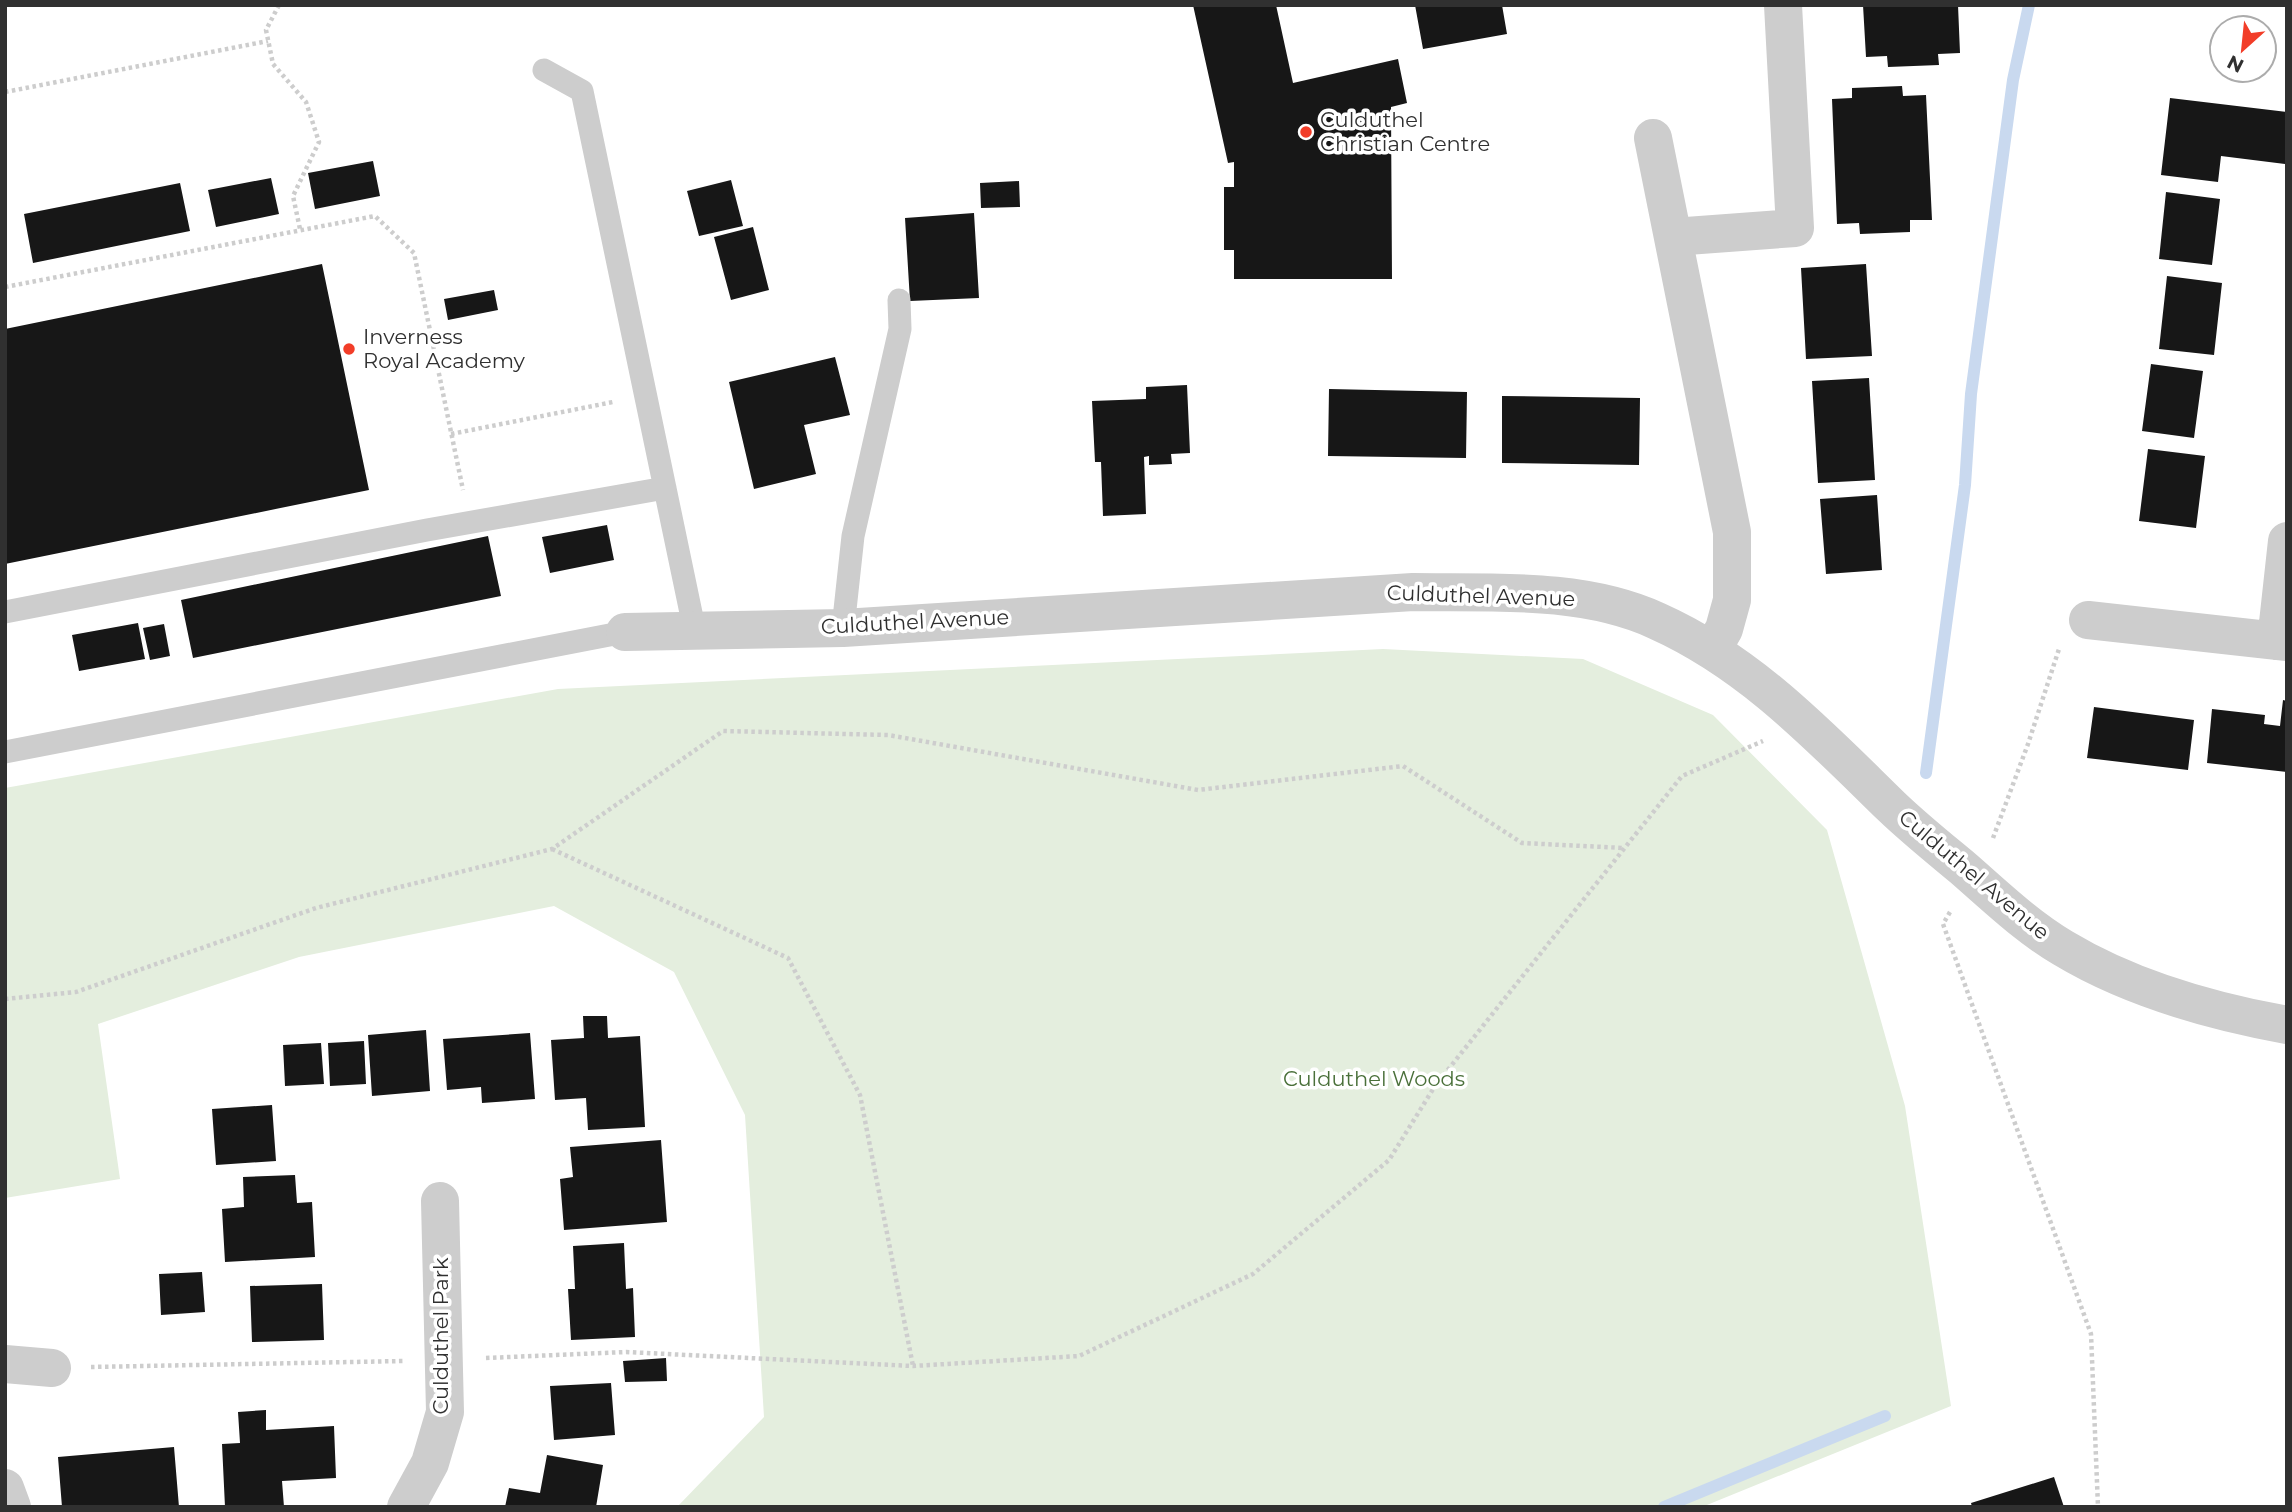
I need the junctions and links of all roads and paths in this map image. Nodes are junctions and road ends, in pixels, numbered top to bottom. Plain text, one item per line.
1 (279, 5) edge
2 (1783, 5) edge
3 (268, 41) junction
4 (544, 71) dead end
5 (5, 92) edge
6 (1653, 138) dead end
7 (300, 229) junction
8 (1673, 237) junction
9 (5, 287) edge
10 (900, 300) dead end
11 (621, 400) dead end
12 (451, 434) junction
13 (665, 488) junction
14 (470, 522) junction
15 (2287, 541) edge
16 (5, 612) edge
17 (2088, 620) joint
18 (843, 628) junction
19 (625, 632) joint
20 (695, 632) junction
21 (2281, 641) edge
22 (1712, 650) junction
23 (1805, 723) junction
24 (5, 752) edge
25 (1625, 848) junction
26 (551, 849) junction
27 (1970, 874) junction
28 (5, 999) edge
29 (2287, 1025) edge
30 (440, 1201) dead end
31 (443, 1360) junction
32 (5, 1364) edge
33 (913, 1366) junction
34 (52, 1368) joint
35 (5, 1488) edge
36 (12, 1507) edge
37 (406, 1507) edge
38 (2098, 1507) edge

1 - 3 path
2 - 8 street
3 - 5 path
3 - 7 path
4 - 13 lane
6 - 8 street
7 - 9 path
7 - 12 path
8 - 22 street
10 - 18 lane
11 - 12 path
12 - 14 path
13 - 14 lane
13 - 20 lane
14 - 16 lane
15 - 21 street
17 - 21 street
17 - 27 path
18 - 20 street, Culduthel Avenue
18 - 22 street, Culduthel Avenue
19 - 20 street, Culduthel Avenue
19 - 24 lane
22 - 23 street, Culduthel Avenue
23 - 25 path
23 - 27 street, Culduthel Avenue
25 - 26 path
25 - 33 path
26 - 28 path
26 - 33 path
27 - 29 street, Culduthel Avenue
27 - 38 path
30 - 31 street, Culduthel Park
31 - 33 path
31 - 34 path
31 - 37 street, Culduthel Park
32 - 34 street
35 - 36 street

